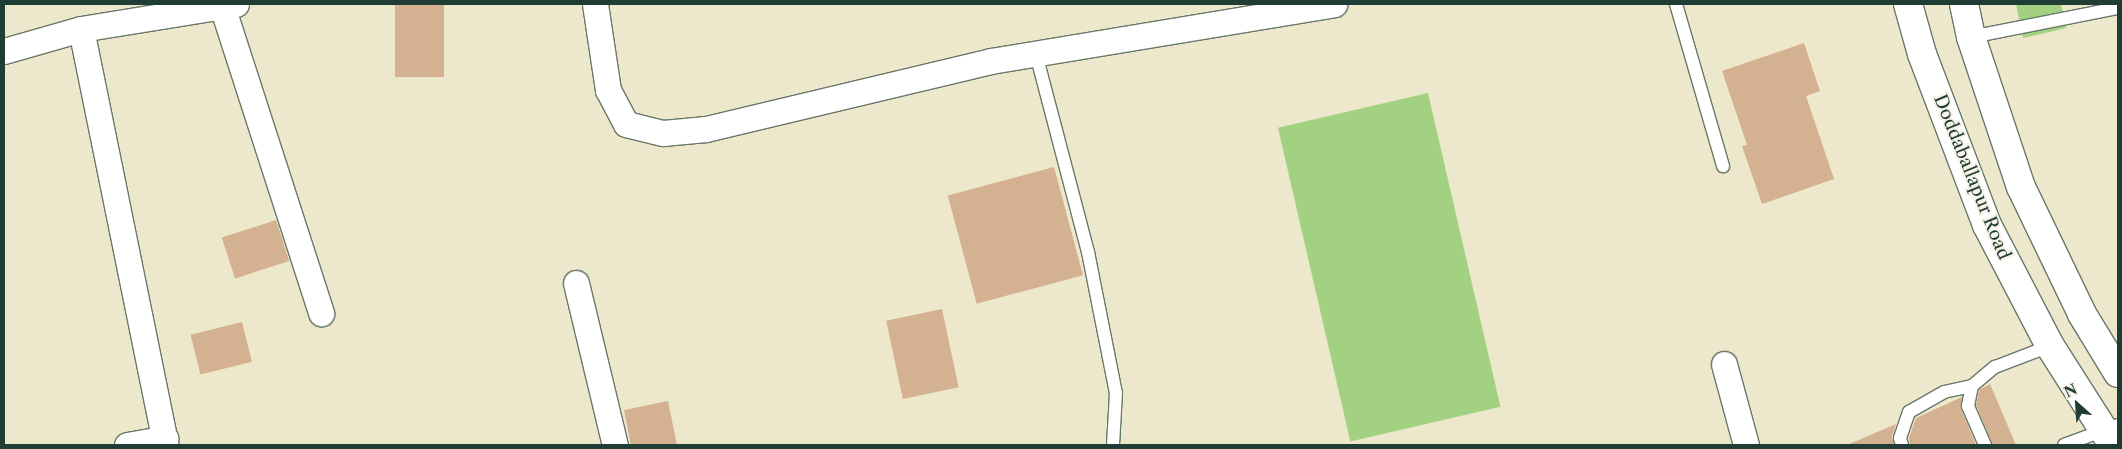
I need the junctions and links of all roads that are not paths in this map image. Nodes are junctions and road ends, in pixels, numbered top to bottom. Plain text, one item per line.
1 (596, 4) edge
2 (1334, 4) edge
3 (1676, 4) edge
4 (1908, 4) edge
5 (1964, 4) edge
6 (229, 5) edge
7 (2118, 8) edge
8 (81, 29) junction
9 (1971, 37) junction
10 (4, 51) edge
11 (1036, 54) junction
12 (1723, 166) dead end
13 (576, 283) dead end
14 (321, 313) dead end
15 (2050, 346) junction
16 (1724, 364) dead end
17 (2118, 373) edge
18 (1972, 386) junction
19 (2112, 434) edge
20 (166, 442) edge
21 (127, 445) edge
22 (615, 445) edge
23 (1113, 445) edge
24 (1746, 445) edge
25 (1902, 445) edge
26 (1985, 445) edge
27 (2064, 445) edge

1 - 11 street
2 - 11 street
3 - 12 lane
4 - 15 main road, Doddaballapur Road
5 - 9 main road
6 - 8 street
6 - 14 street
7 - 9 lane
8 - 10 street
8 - 20 street
9 - 17 main road
11 - 23 lane
13 - 22 street
15 - 18 lane
15 - 19 main road, Doddaballapur Road
16 - 24 street
18 - 25 lane
18 - 26 lane
19 - 27 lane
20 - 21 street

